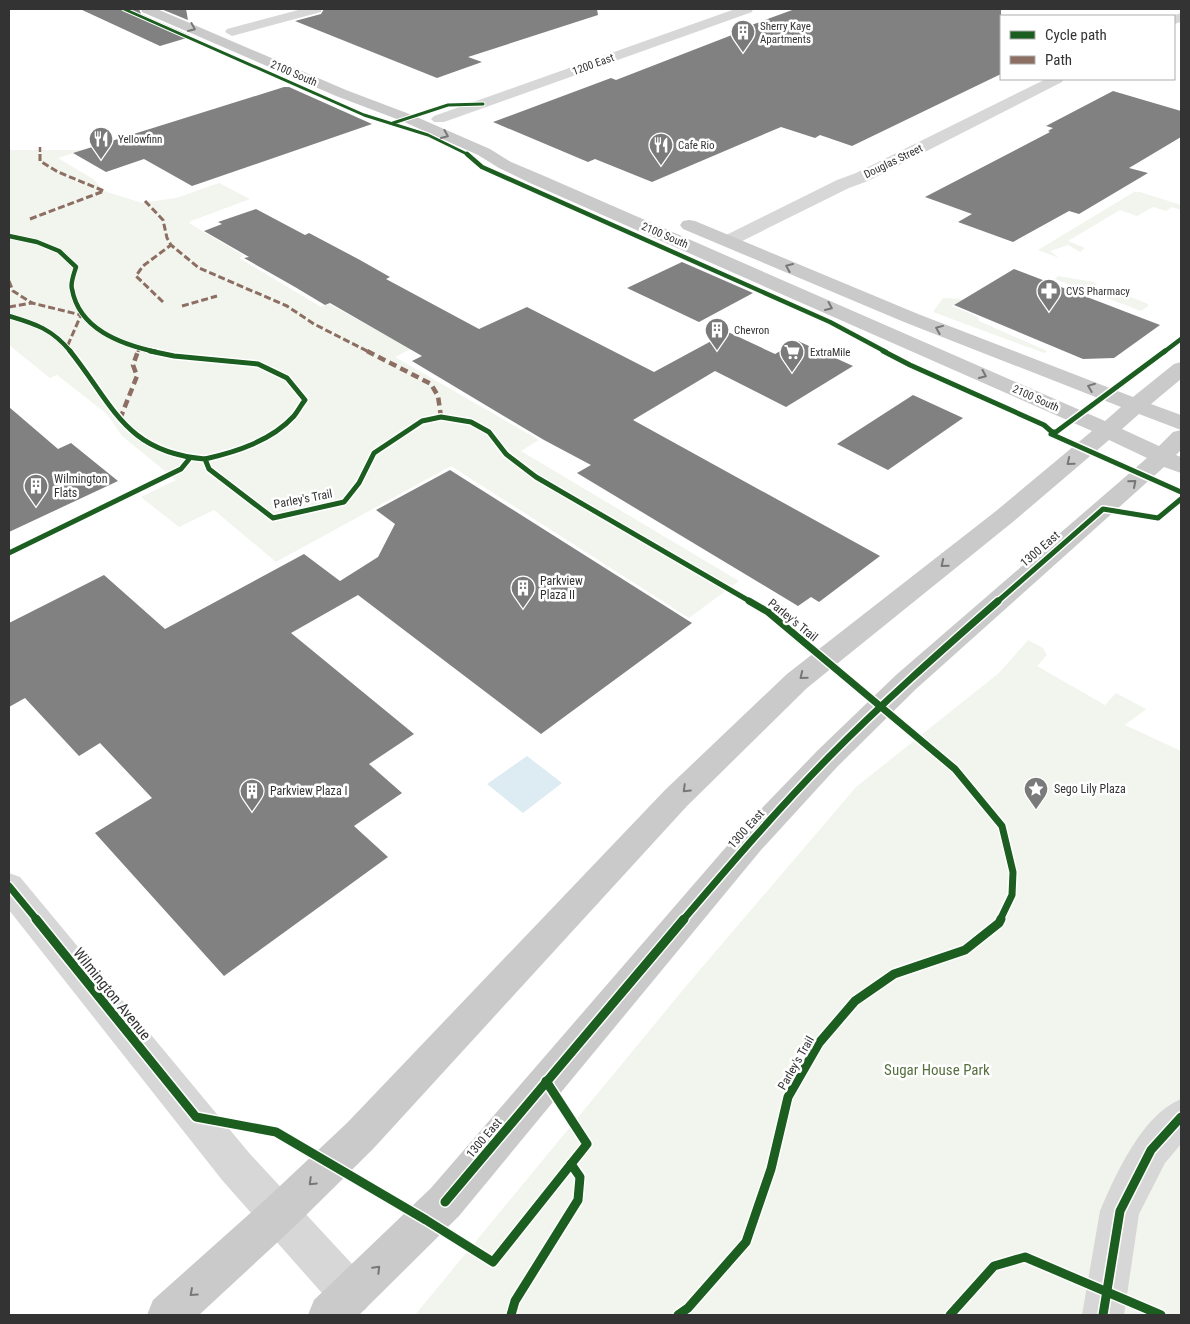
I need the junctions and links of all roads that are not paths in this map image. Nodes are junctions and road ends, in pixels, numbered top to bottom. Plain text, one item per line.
1 (147, 9) edge
2 (177, 9) edge
3 (316, 9) edge
4 (747, 9) edge
5 (232, 32) junction
6 (287, 69) junction
7 (1055, 80) edge
8 (359, 87) junction
9 (439, 119) junction
10 (528, 157) dead end
11 (536, 179) junction
12 (670, 218) dead end
13 (728, 241) junction
14 (1181, 368) edge
15 (1136, 405) junction
16 (1181, 424) edge
17 (1108, 431) junction
18 (1181, 437) edge
19 (1172, 461) edge
20 (9, 886) edge
21 (1181, 1117) edge
22 (279, 1214) junction
23 (340, 1305) edge
24 (168, 1315) edge
25 (1103, 1315) edge

1 -> 6 main road, 2100 South
2 - 5 main road, 2100 South
3 - 5 street
4 - 9 street, 1200 East
5 - 8 main road, 2100 South
6 - 8 main road
6 -> 11 main road, 2100 South
7 - 13 street, Douglas Street
8 - 9 main road, 2100 South
9 - 10 main road, 2100 South
11 - 13 main road
11 -> 17 main road, 2100 South
12 - 13 main road, 2100 South
15 -> 13 main road, 2100 South
14 - 15 main road
15 - 16 main road, 2100 South
15 - 17 main road
17 - 19 main road, 2100 South
17 -> 22 main road
18 - 19 main road, 1300 East
23 -> 19 main road, 1300 East
20 - 22 street, Wilmington Avenue
21 - 25 street
22 - 23 street, Wilmington Avenue
22 -> 24 main road

